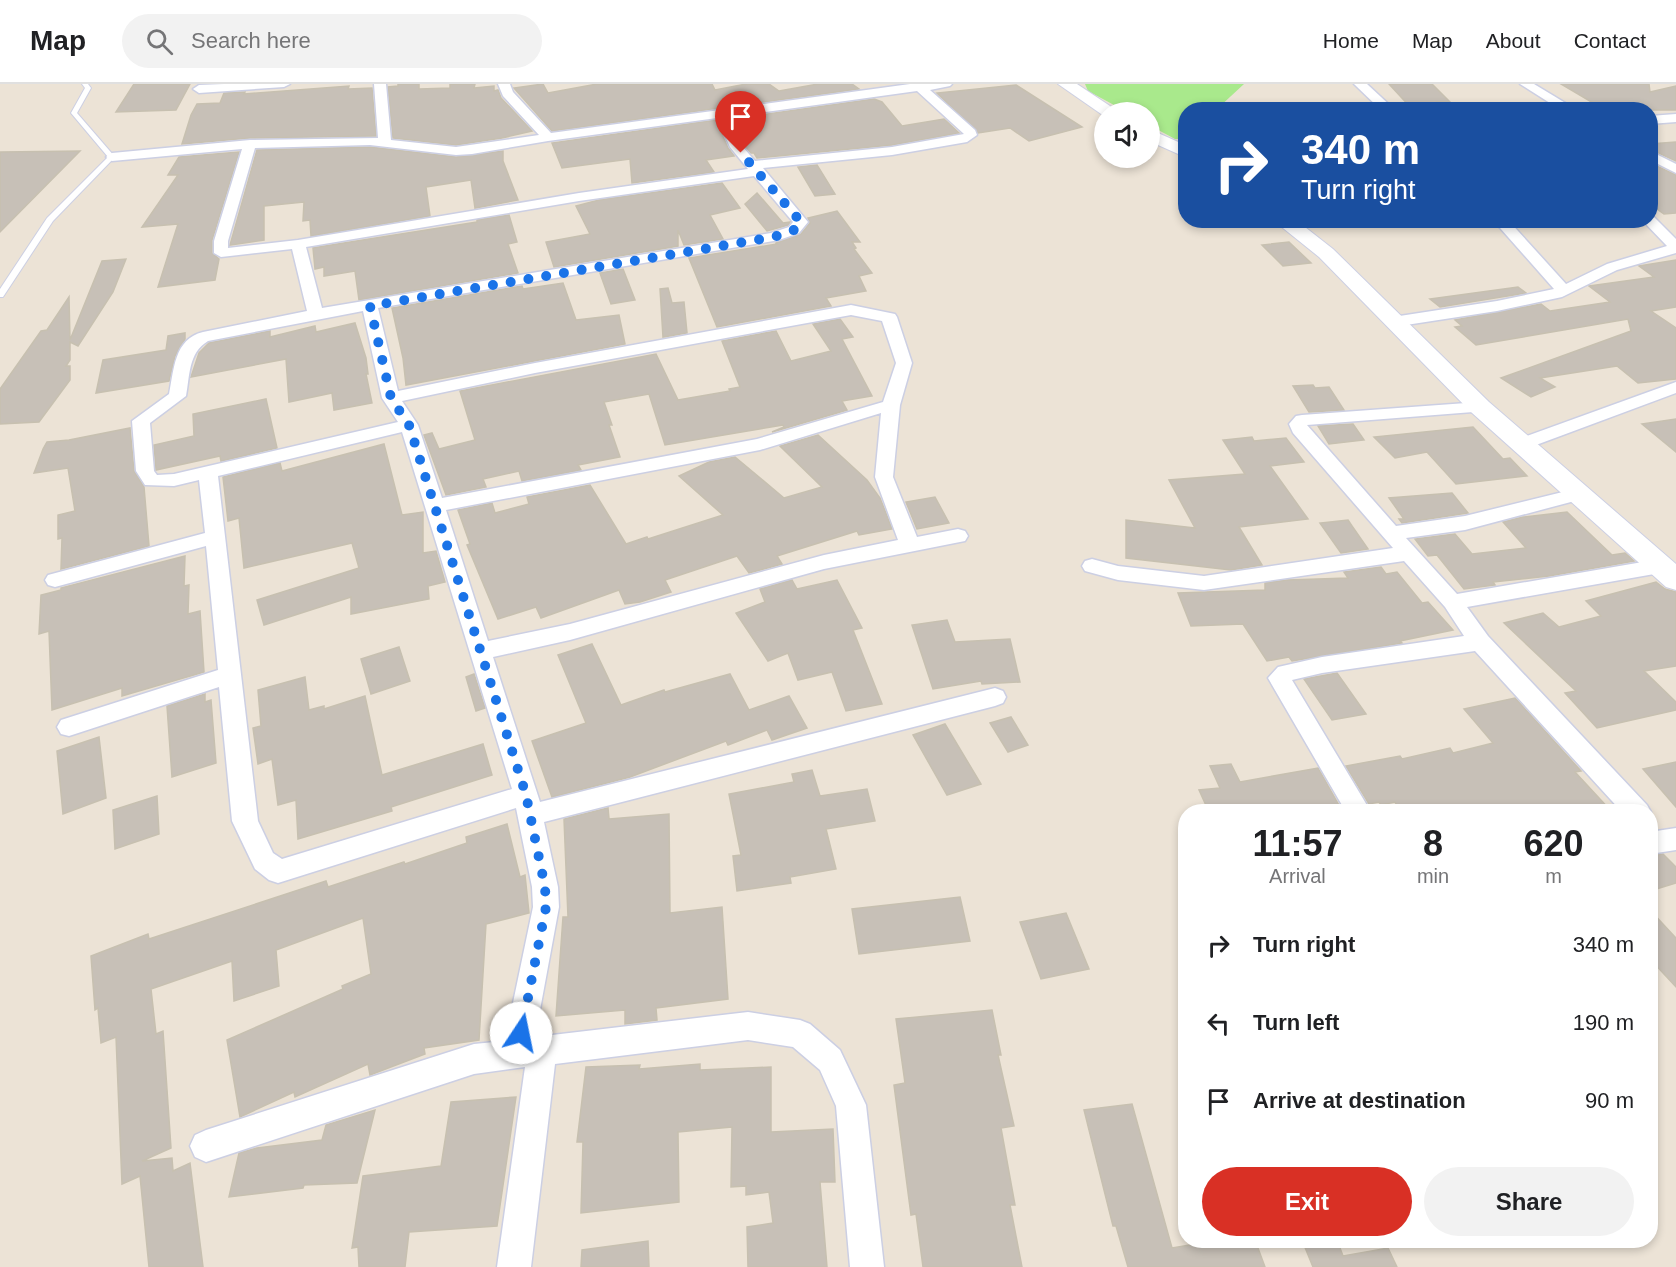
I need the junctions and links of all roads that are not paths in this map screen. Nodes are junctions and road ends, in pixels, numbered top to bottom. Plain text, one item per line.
1 (85, 84) edge
2 (282, 84) edge
3 (380, 84) edge
4 (504, 84) edge
5 (946, 84) edge
6 (1066, 84) edge
7 (1360, 84) edge
8 (1526, 84) edge
9 (918, 86) edge
10 (199, 88) dead end
11 (1094, 102) edge
12 (1380, 102) edge
13 (1557, 102) edge
14 (722, 115) junction
15 (1676, 118) edge
16 (1658, 119) edge
17 (548, 137) junction
18 (1160, 140) edge
19 (385, 141) junction
20 (250, 144) junction
21 (1178, 148) edge
22 (112, 157) junction
23 (1658, 159) edge
24 (756, 168) junction
25 (1676, 169) edge
26 (1293, 228) edge
27 (1507, 228) edge
28 (1656, 228) edge
29 (298, 244) junction
30 (1676, 248) edge
31 (1564, 291) junction
32 (0, 295) edge
33 (370, 306) junction
34 (316, 314) junction
35 (1393, 322) junction
36 (1676, 387) edge
37 (391, 398) junction
38 (891, 405) junction
39 (1480, 407) junction
40 (409, 425) junction
41 (1522, 444) junction
42 (208, 471) junction
43 (1579, 494) junction
44 (435, 506) junction
45 (1393, 533) junction
46 (958, 536) dead end
47 (215, 537) junction
48 (910, 545) junction
49 (1409, 553) junction
50 (1092, 566) dead end
51 (1668, 573) edge
52 (55, 580) dead end
53 (1452, 602) junction
54 (1480, 642) junction
55 (482, 651) junction
56 (230, 675) junction
57 (995, 697) dead end
58 (69, 727) dead end
59 (1354, 804) edge
60 (1631, 804) edge
61 (528, 805) junction
62 (530, 1052) junction
63 (206, 1146) dead end
64 (514, 1267) edge
65 (867, 1267) edge

1 - 22 lane
2 - 10 street
3 - 19 street
4 - 17 street
5 - 9 street
6 - 11 street
7 - 12 street
8 - 13 street
9 - 14 street
9 - 24 street
14 - 17 street
14 - 24 street
15 - 16 street
17 - 19 street
18 - 21 street
19 - 20 street
20 - 22 street
20 - 29 street
22 - 32 lane
23 - 25 street
24 - 29 street
24 - 33 street
26 - 35 street
27 - 31 street
28 - 30 street
29 - 34 street
30 - 31 street
31 - 35 street
33 - 34 street
33 - 37 street
34 - 42 street
35 - 39 street
36 - 41 street
37 - 38 street
37 - 40 street
38 - 44 street
38 - 48 street
39 - 41 street
39 - 45 street
40 - 42 street
40 - 44 street
41 - 43 street
42 - 47 street
43 - 45 street
43 - 51 street
44 - 55 street
45 - 49 street
46 - 48 street
47 - 52 street
47 - 56 street
48 - 55 street
49 - 50 street
49 - 53 street
51 - 53 street
53 - 54 street
54 - 59 street
54 - 60 street
55 - 61 street
56 - 58 street
56 - 61 street
57 - 61 street
61 - 62 street
62 - 63 street
62 - 64 street
62 - 65 street

